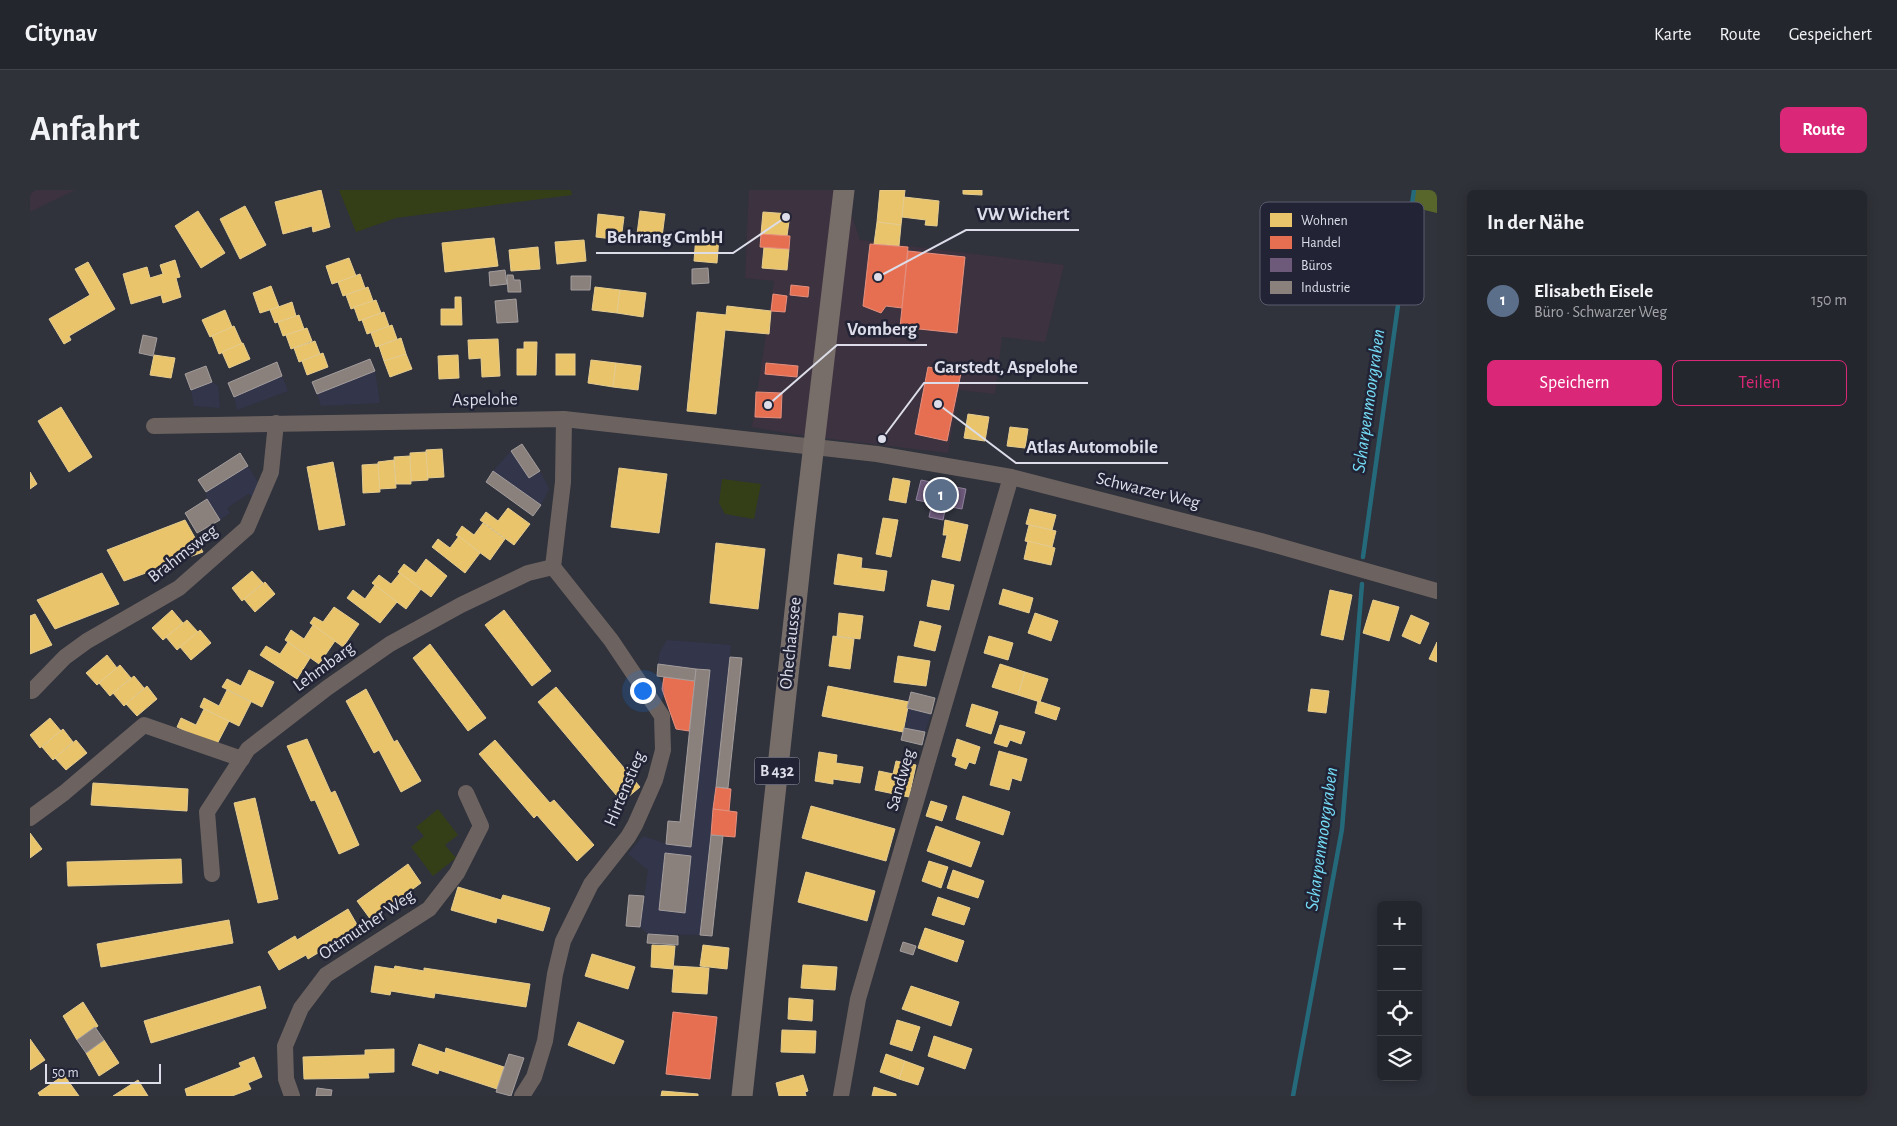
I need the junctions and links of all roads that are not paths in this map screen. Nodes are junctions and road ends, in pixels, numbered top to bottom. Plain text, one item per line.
1 (844, 190) edge
2 (564, 419) junction
3 (276, 424) junction
4 (154, 426) dead end
5 (815, 447) junction
6 (1011, 477) junction
7 (553, 567) junction
8 (1437, 592) edge
9 (32, 691) dead end
10 (242, 759) junction
11 (466, 793) dead end
12 (30, 818) edge
13 (212, 874) dead end
14 (292, 1096) edge
15 (522, 1096) edge
16 (742, 1096) edge
17 (841, 1096) edge

1 - 5 main road, Ohechaussee / B 432
2 - 3 street, Aspelohe
2 - 5 street, Aspelohe
2 - 7 street
3 - 4 street, Aspelohe
3 - 9 street, Brahmsweg
5 - 6 street, Schwarzer Weg
5 - 16 main road, Ohechaussee / B 432
6 - 8 street, Schwarzer Weg
6 - 17 street, Sandweg
7 - 10 street, Lehmbarg
7 - 15 street, Hirtenstieg
10 - 12 street
10 - 13 street, Lehmbarg
11 - 14 street, Ottmuther Weg

